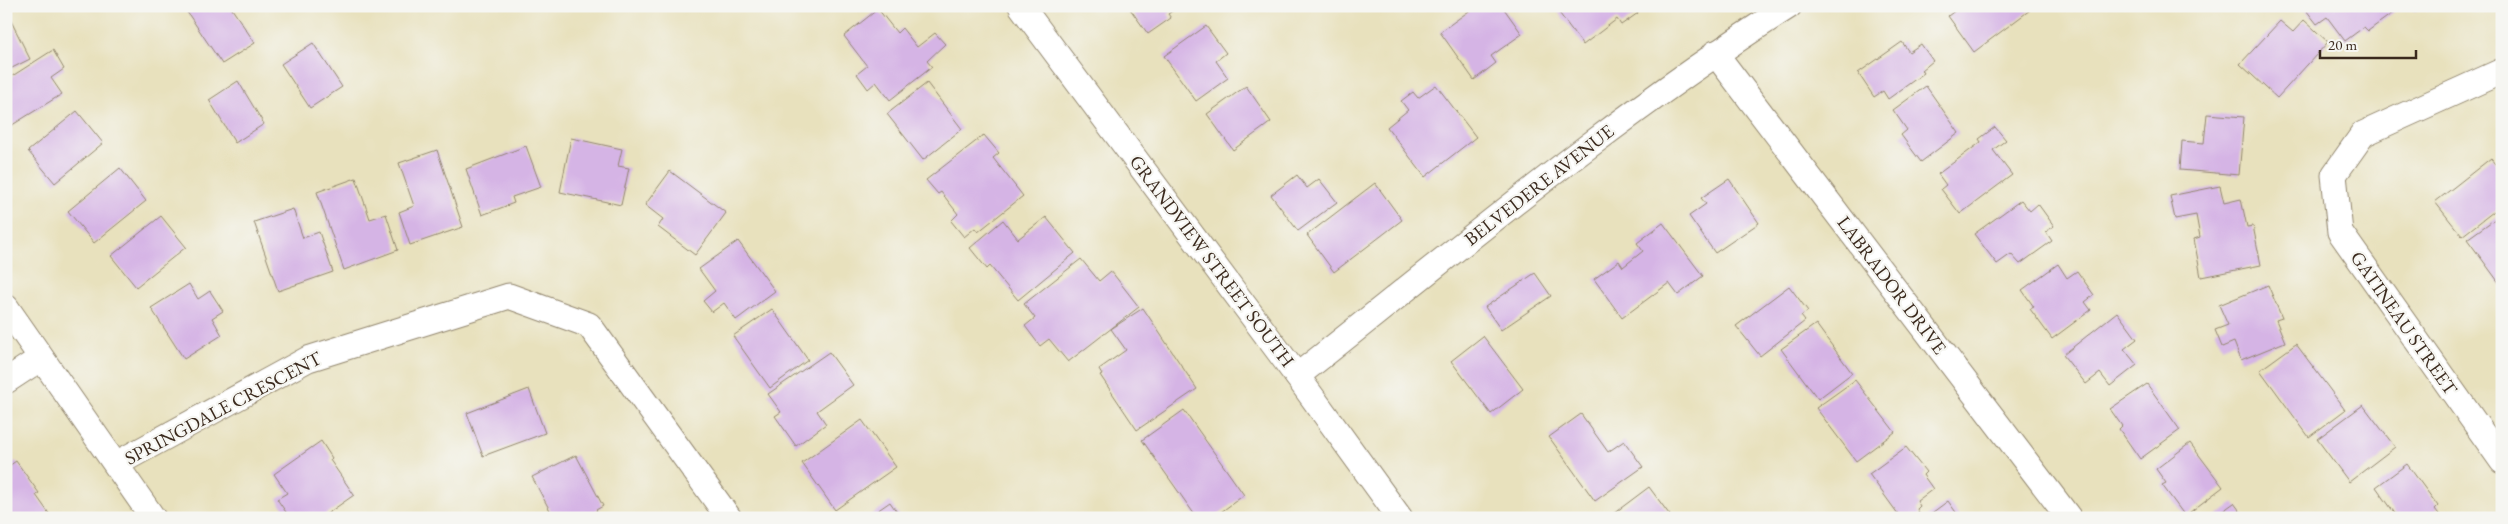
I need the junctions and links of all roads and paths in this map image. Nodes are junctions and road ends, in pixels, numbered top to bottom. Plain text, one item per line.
1 (1021, 6) edge
2 (1789, 6) edge
3 (1715, 52) junction
4 (2502, 71) edge
5 (6, 308) edge
6 (41, 358) junction
7 (1297, 376) junction
8 (6, 381) edge
9 (2502, 461) edge
10 (116, 464) junction
11 (153, 518) edge
12 (729, 518) edge
13 (1400, 518) edge
14 (2069, 518) edge

1 - 7 street, GRANDVIEW STREET SOUTH
2 - 3 street, BELVEDERE AVENUE
3 - 7 street, BELVEDERE AVENUE
3 - 14 street, LABRADOR DRIVE
4 - 9 street, GATINEAU STREET
5 - 6 street
6 - 8 street
6 - 10 street
7 - 13 street, GRANDVIEW STREET SOUTH
10 - 11 street
10 - 12 street, SPRINGDALE CRESCENT

